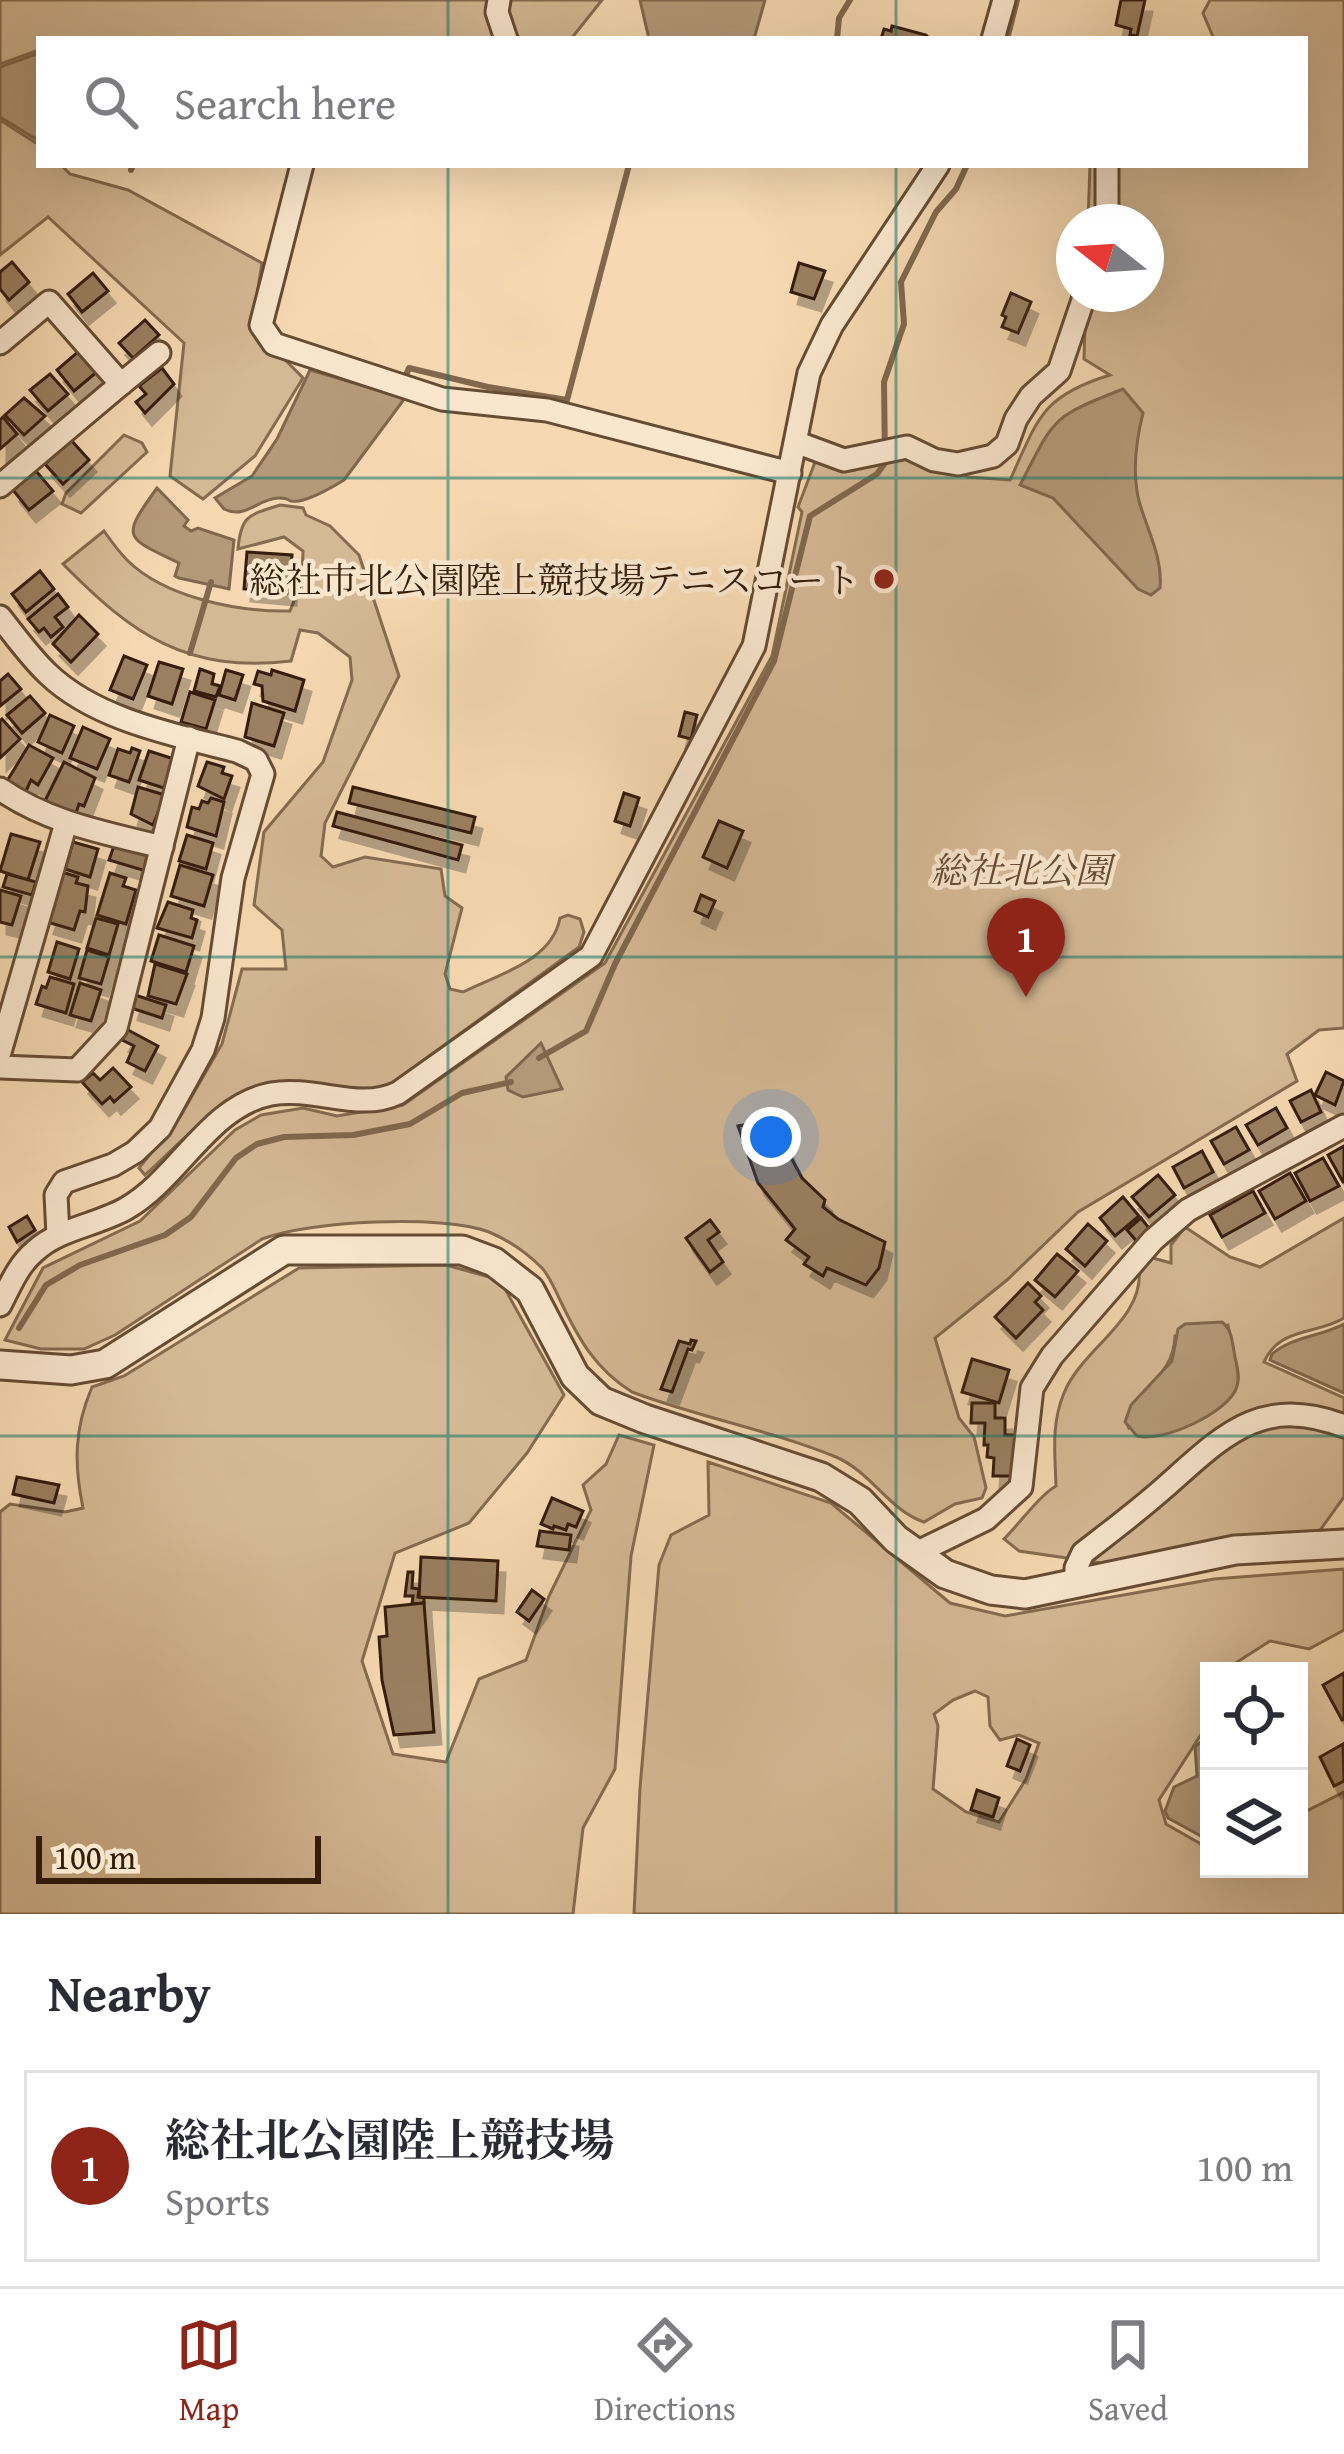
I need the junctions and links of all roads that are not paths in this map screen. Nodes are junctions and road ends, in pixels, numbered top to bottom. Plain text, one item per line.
1 (499, 0) edge
2 (1004, 0) edge
3 (505, 36) edge
4 (994, 36) edge
5 (301, 168) edge
6 (936, 168) edge
7 (1107, 168) edge
8 (1107, 204) edge
9 (1079, 312) edge
10 (0, 344) edge
11 (159, 353) dead end
12 (121, 384) junction
13 (797, 443) junction
14 (790, 473) junction
15 (0, 486) edge
16 (0, 617) edge
17 (189, 739) junction
18 (0, 789) edge
19 (66, 823) junction
20 (162, 847) junction
21 (0, 1052) edge
22 (0, 1066) edge
23 (1344, 1126) edge
24 (58, 1235) junction
25 (0, 1305) edge
26 (0, 1365) edge
27 (1344, 1426) edge
28 (1344, 1544) edge
29 (914, 1554) junction
30 (1076, 1584) junction

1 - 3 street
2 - 4 street
5 - 14 street
6 - 13 street
7 - 8 street
9 - 13 street
10 - 12 street
11 - 12 street
12 - 15 street
13 - 14 street
14 - 24 street
16 - 17 street
17 - 20 street
17 - 24 street
18 - 19 street
19 - 20 street
19 - 21 street
20 - 22 street
23 - 29 street
24 - 25 street
26 - 29 street
27 - 30 street
28 - 30 street
29 - 30 street

